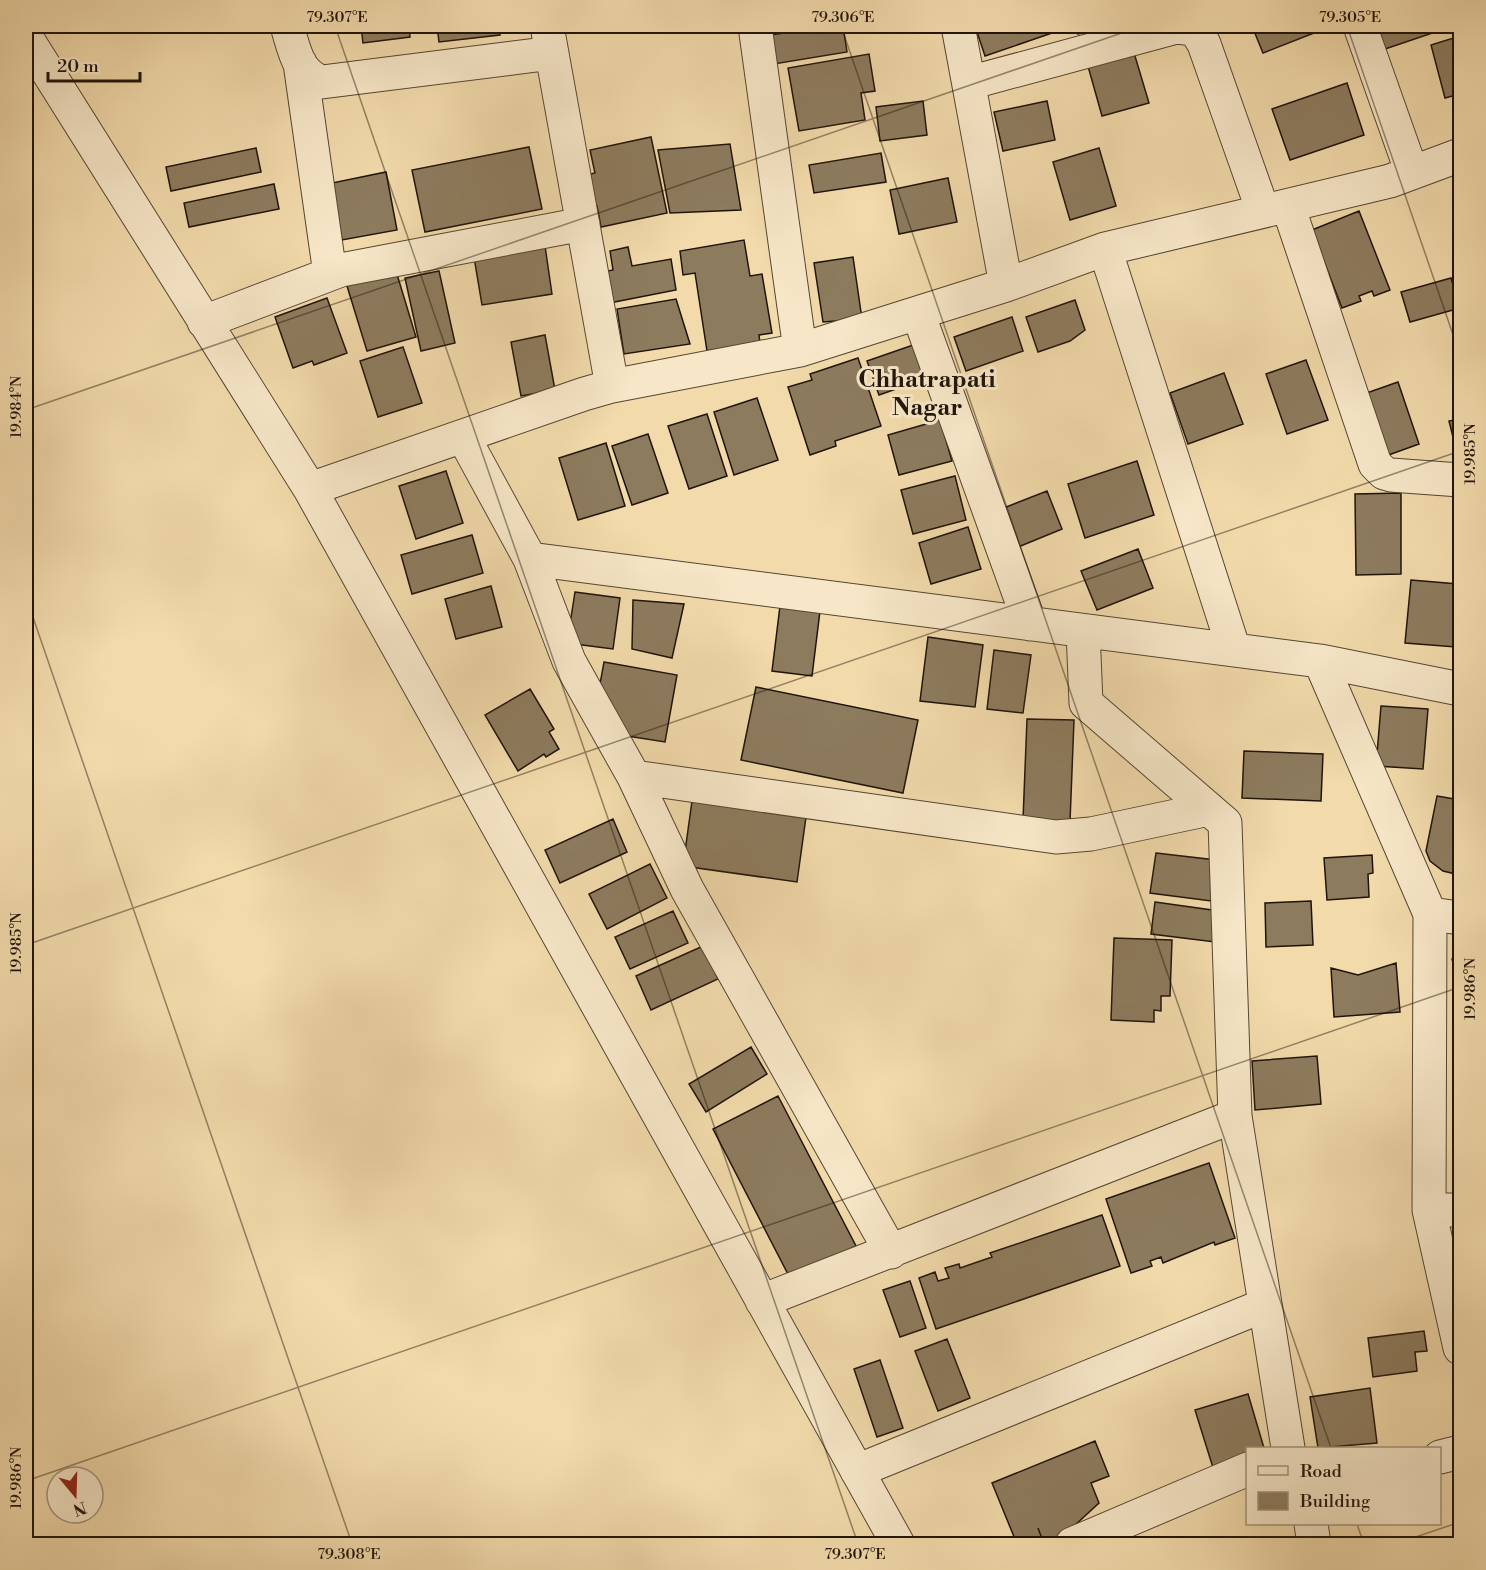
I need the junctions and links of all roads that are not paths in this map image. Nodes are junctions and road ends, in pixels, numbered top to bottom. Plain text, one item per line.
1 (287, 26) edge
2 (755, 26) edge
3 (958, 26) edge
4 (1360, 26) edge
5 (26, 38) edge
6 (549, 39) edge
7 (300, 63) junction
8 (969, 84) junction
9 (1457, 166) edge
10 (1412, 173) junction
11 (1275, 208) junction
12 (583, 224) junction
13 (1105, 249) junction
14 (330, 274) junction
15 (1005, 285) junction
16 (918, 313) junction
17 (204, 322) junction
18 (800, 350) junction
19 (612, 386) junction
20 (463, 436) junction
21 (1461, 480) edge
22 (310, 489) junction
23 (530, 559) junction
24 (1030, 624) junction
25 (1083, 631) junction
26 (1234, 650) junction
27 (1320, 661) junction
28 (1461, 689) edge
29 (634, 777) junction
30 (1209, 809) junction
31 (1445, 916) edge
32 (1235, 1116) junction
33 (1445, 1210) edge
34 (891, 1252) junction
35 (762, 1301) junction
36 (1265, 1305) junction
37 (1461, 1348) edge
38 (1288, 1447) edge
39 (1461, 1452) edge
40 (1441, 1457) edge
41 (1246, 1470) edge
42 (857, 1471) junction
43 (1311, 1525) edge
44 (898, 1545) edge
45 (1072, 1545) edge
46 (1314, 1545) edge

1 - 7 street
2 - 18 street
3 - 8 street
4 - 10 street
5 - 17 street
6 - 7 street
6 - 12 street
7 - 14 street
8 - 11 street
8 - 15 street
9 - 10 street
10 - 11 street
11 - 13 street
11 - 21 street
12 - 14 street
12 - 19 street
13 - 15 street
13 - 26 street
14 - 17 street
15 - 16 street
16 - 18 street
16 - 24 street
17 - 22 street
18 - 19 street
19 - 20 street
20 - 22 street
20 - 23 street
22 - 35 street
23 - 24 street
23 - 29 street
24 - 25 street
25 - 26 street
25 - 30 street
26 - 27 street
27 - 28 street
27 - 31 street
29 - 30 street
29 - 34 street
30 - 32 street
31 - 33 street
32 - 34 street
32 - 36 street
33 - 37 street
34 - 35 street
35 - 42 street
36 - 38 street
36 - 42 street
39 - 40 street
41 - 45 street
42 - 44 street
43 - 46 street

